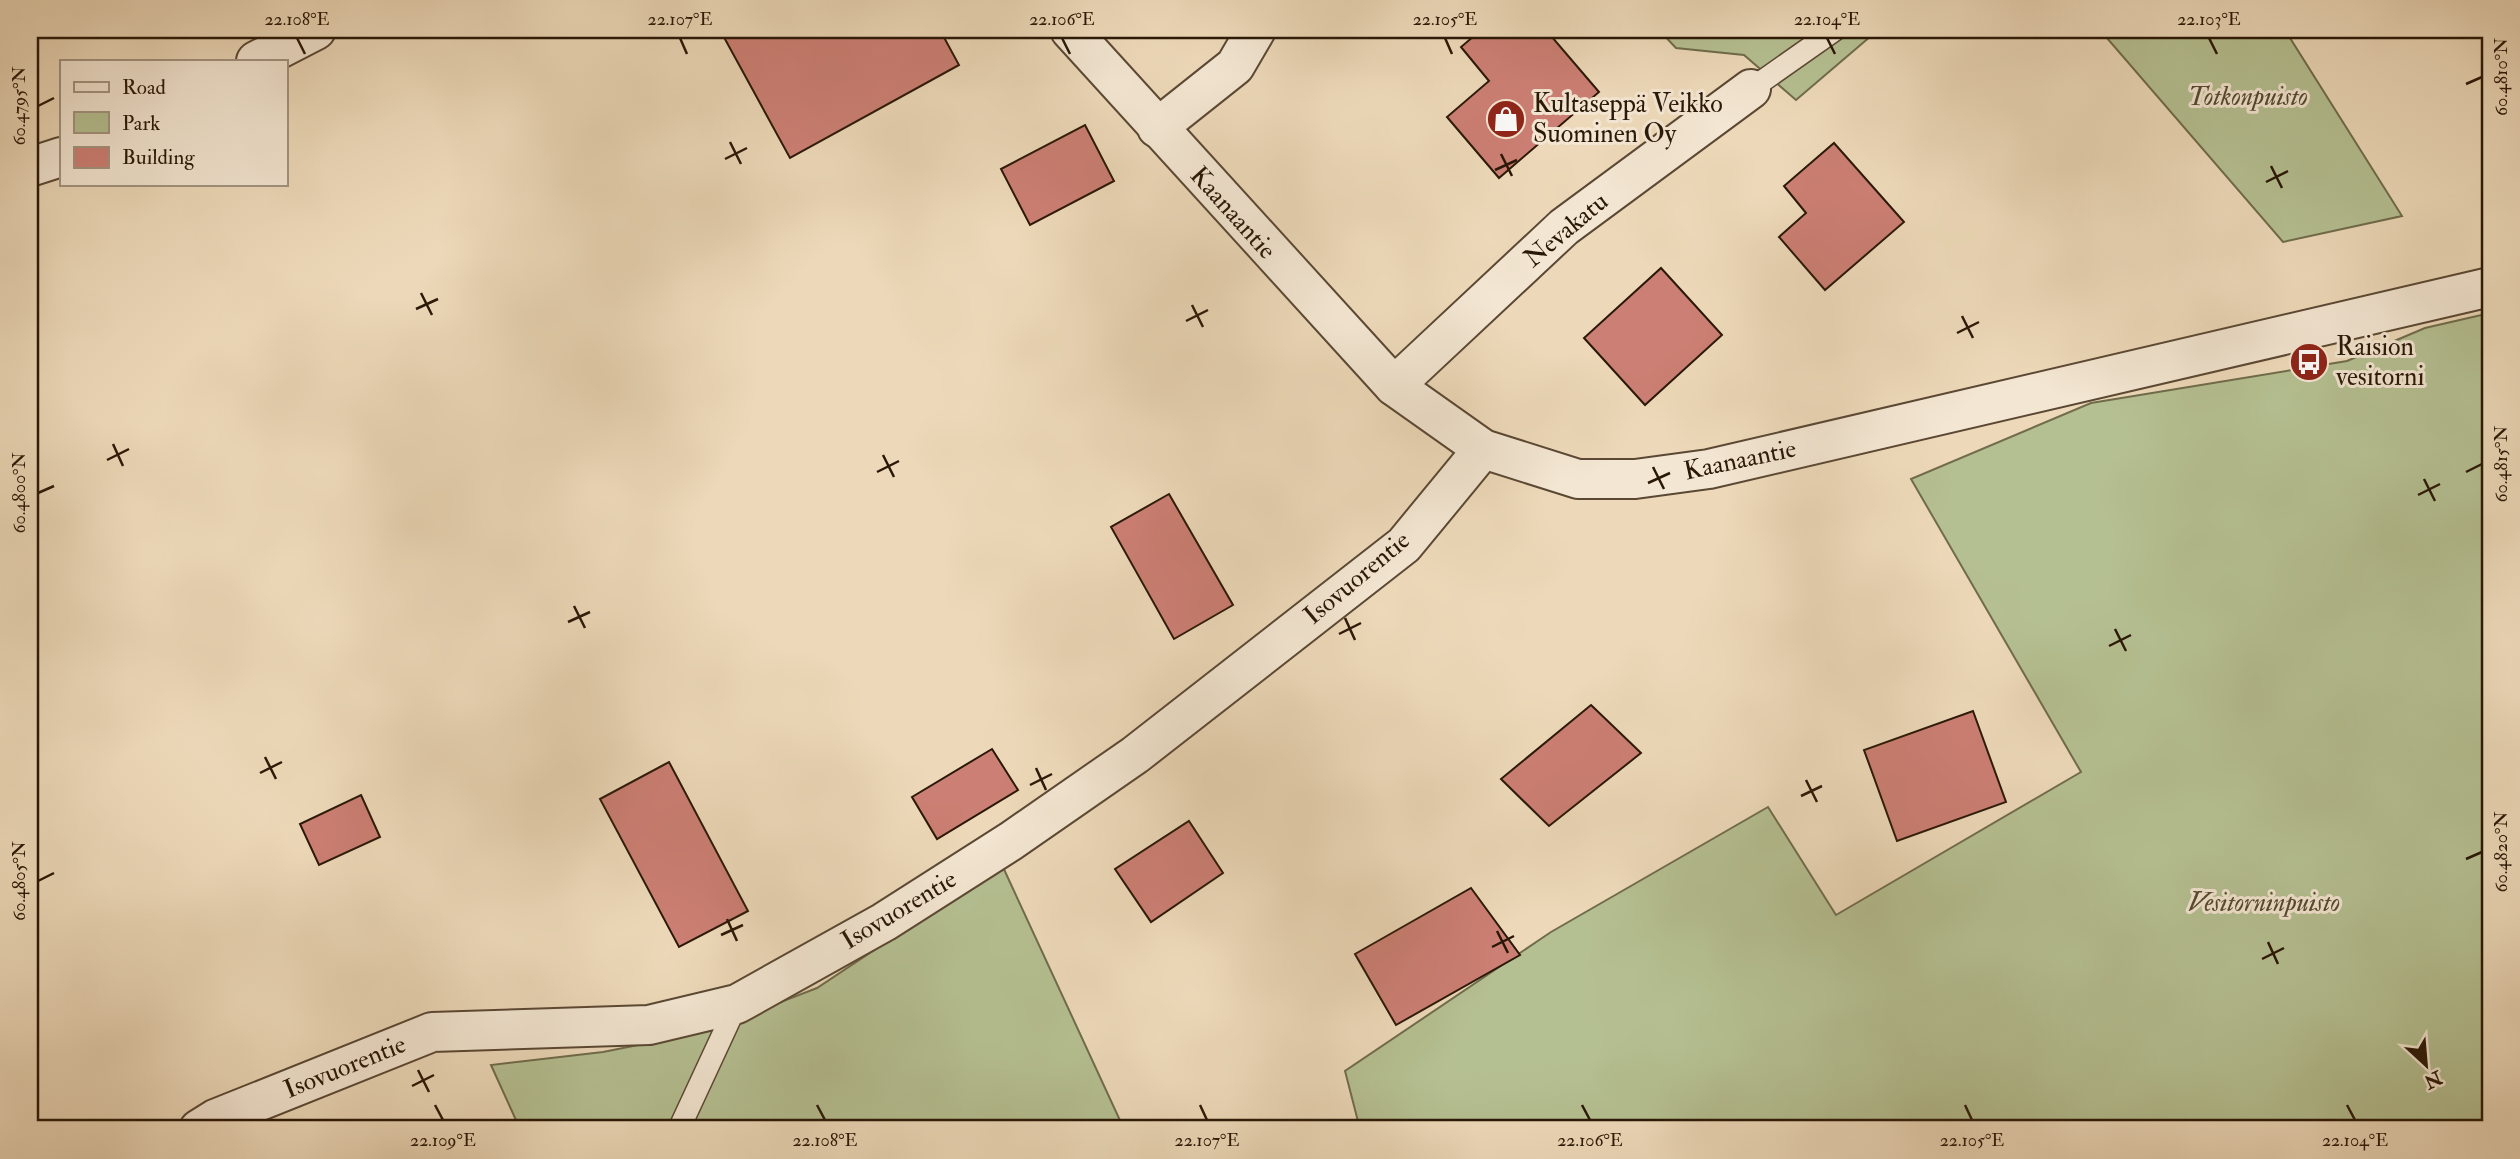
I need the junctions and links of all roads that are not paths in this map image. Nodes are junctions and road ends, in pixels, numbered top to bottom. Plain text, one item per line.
1 (316, 30) edge
2 (1070, 30) edge
3 (1256, 30) edge
4 (1835, 30) edge
5 (258, 60) edge
6 (1751, 89) joint
7 (1157, 128) junction
8 (60, 157) edge
9 (30, 167) edge
10 (2490, 287) edge
11 (1394, 386) junction
12 (1483, 449) junction
13 (737, 1004) junction
14 (199, 1129) edge
15 (679, 1129) edge

1 - 5 street
2 - 7 street, Kaanaantie
3 - 7 street
4 - 6 lane
6 - 11 street, Nevakatu
7 - 11 street, Kaanaantie
8 - 9 street
10 - 12 street, Kaanaantie
11 - 12 street, Kaanaantie
12 - 13 street, Isovuorentie
13 - 14 street, Isovuorentie
13 - 15 lane

